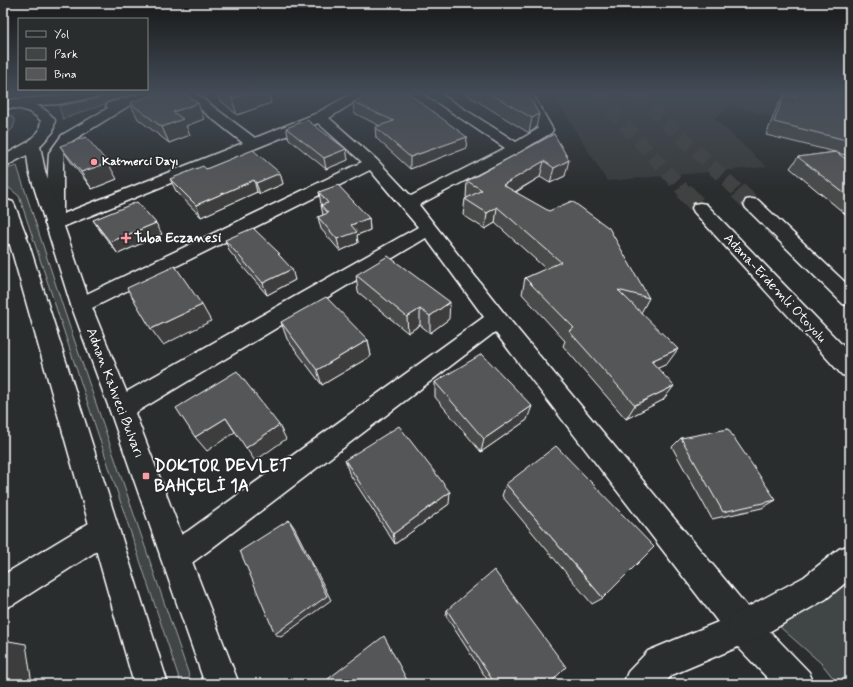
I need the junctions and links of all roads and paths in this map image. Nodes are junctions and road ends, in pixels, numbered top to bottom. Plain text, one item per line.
1 (47, 125) edge
2 (65, 125) edge
3 (88, 125) edge
4 (229, 125) edge
5 (300, 125) edge
6 (329, 125) edge
7 (480, 125) edge
8 (543, 125) edge
9 (254, 144) junction
10 (33, 145) junction
11 (516, 148) junction
12 (3, 162) edge
13 (372, 163) junction
14 (3, 204) edge
15 (409, 204) junction
16 (752, 204) tunnel mouth
17 (700, 208) tunnel mouth
18 (54, 224) junction
19 (429, 229) junction
20 (10, 237) edge
21 (850, 299) edge
22 (81, 305) junction
23 (497, 319) junction
24 (850, 368) edge
25 (121, 408) junction
26 (104, 530) junction
27 (175, 556) junction
28 (850, 560) edge
29 (3, 593) edge
30 (743, 628) junction
31 (151, 684) edge
32 (222, 684) edge
33 (640, 684) edge
34 (797, 684) edge

1 - 10 main road
2 - 10 main road
3 - 18 main road
4 - 9 main road
5 - 9 main road
6 - 13 main road
7 - 11 main road
8 - 11 main road
9 - 18 main road
10 - 12 main road
10 - 18 main road, Adnan Kahveci Bulvarı
11 - 15 main road
13 - 15 main road
13 - 22 main road
14 - 20 main road
15 - 19 main road
16 - 21 main road
17 - 24 main road, Adana-Erdemli Otoyolu
18 - 22 main road, Adnan Kahveci Bulvarı
19 - 23 main road
19 - 25 main road
20 - 26 main road
22 - 25 main road, Adnan Kahveci Bulvarı
23 - 27 main road
23 - 30 main road
25 - 27 main road, Adnan Kahveci Bulvarı
26 - 29 main road
26 - 31 main road
27 - 32 main road, Adnan Kahveci Bulvarı
28 - 30 main road
30 - 33 main road
30 - 34 main road

